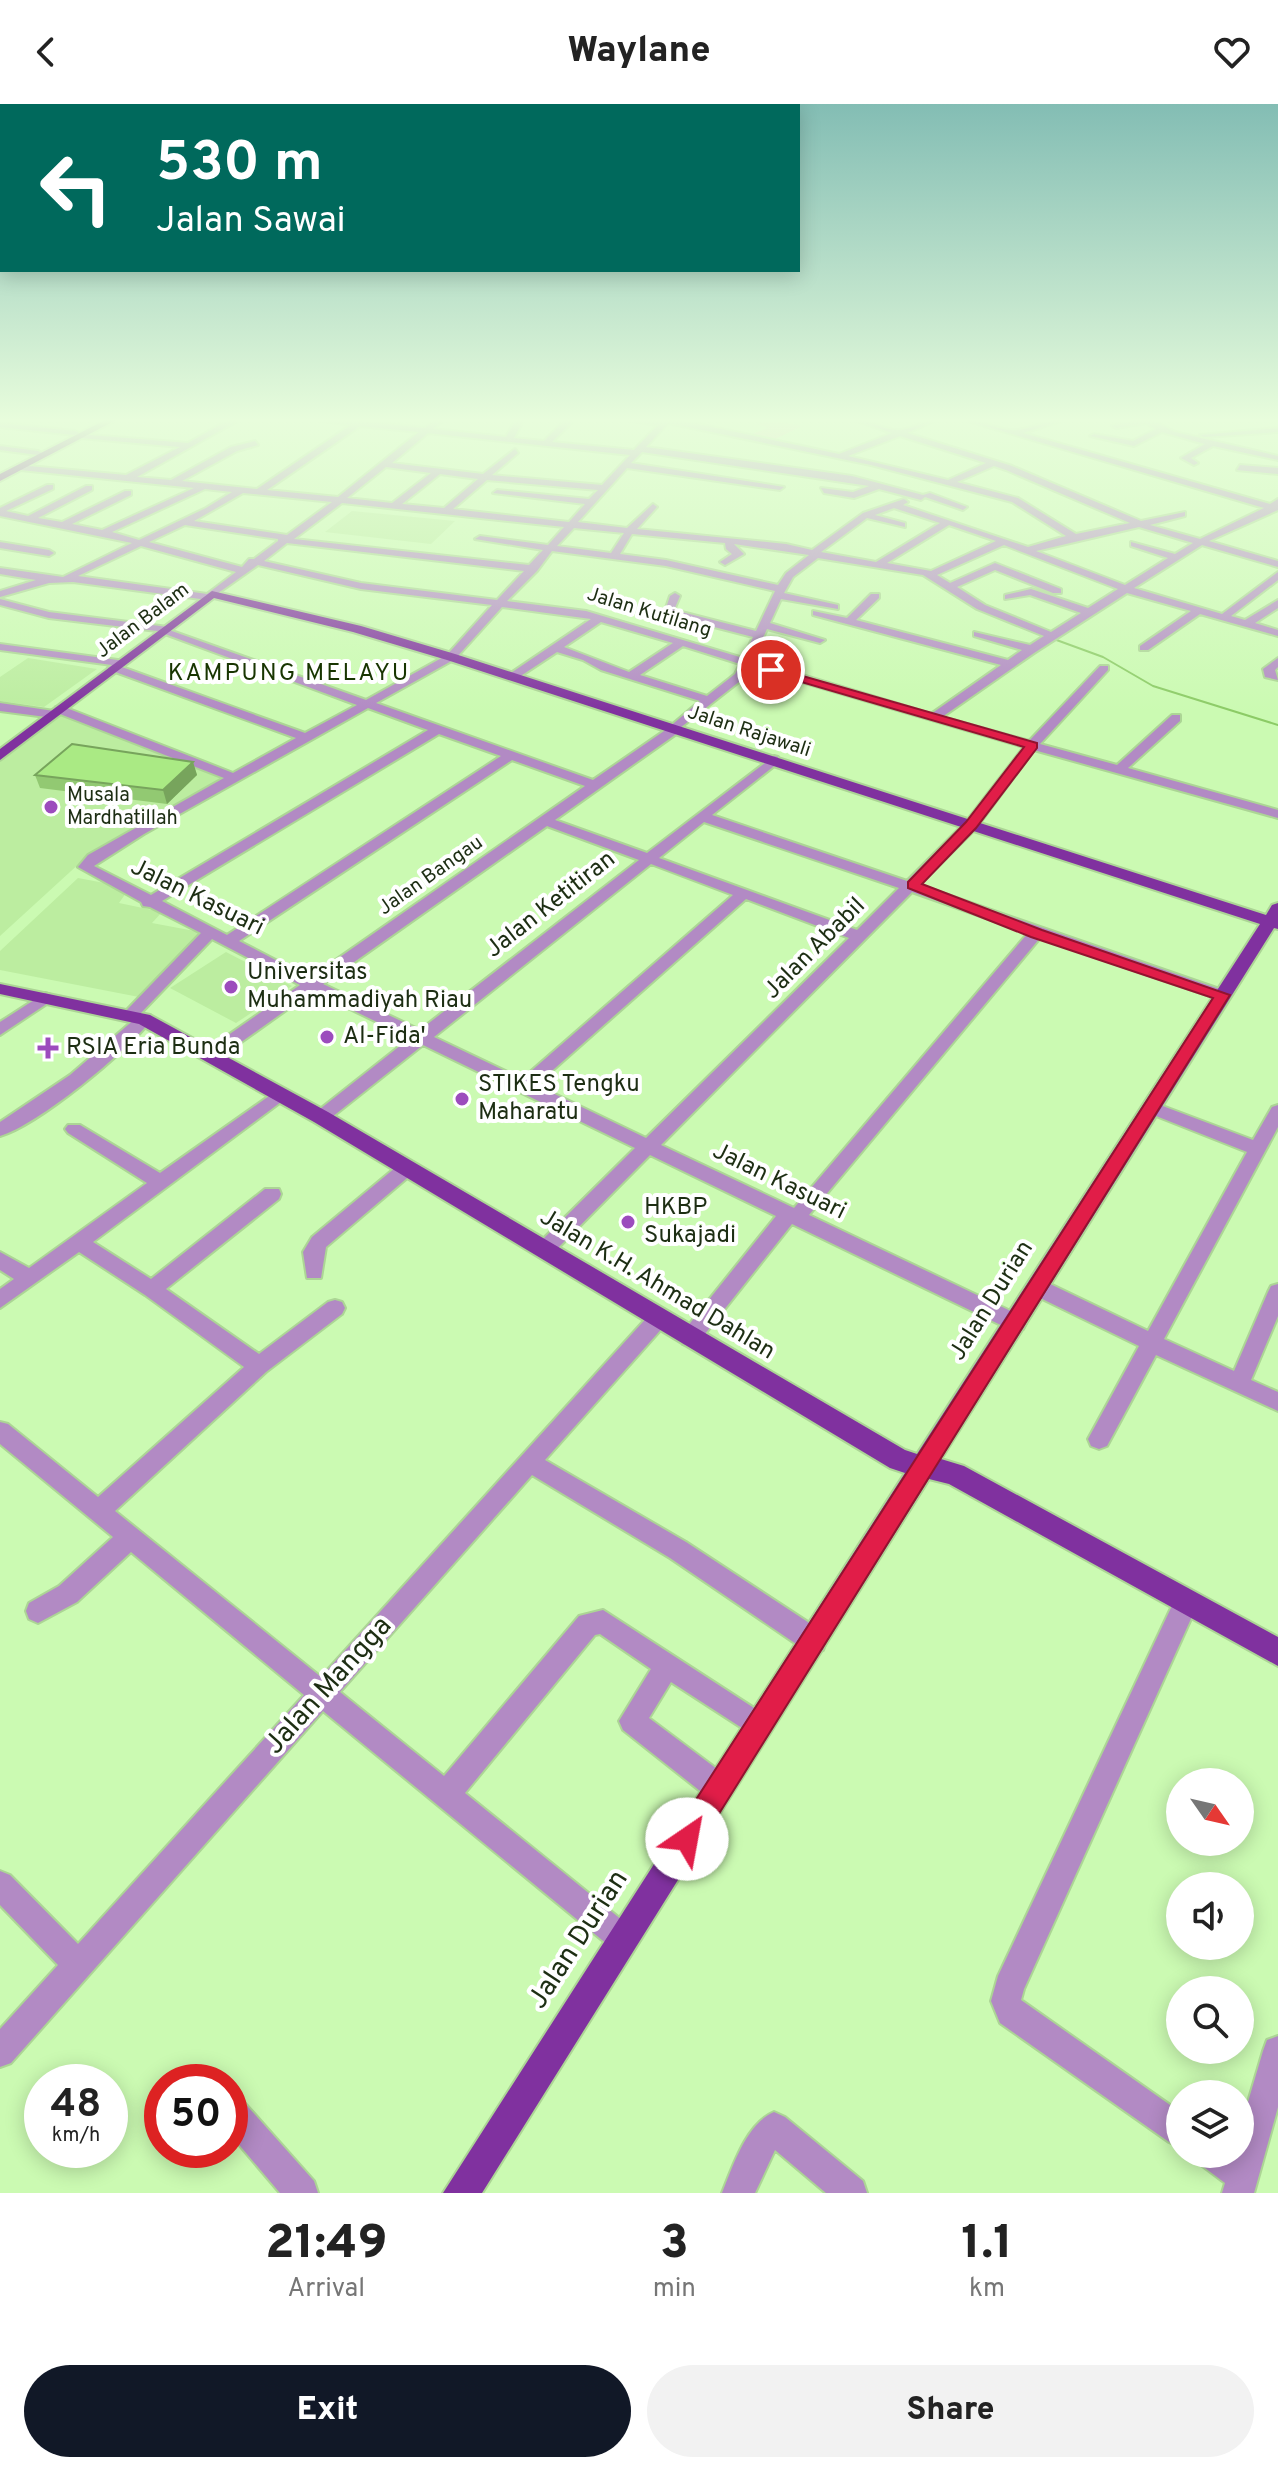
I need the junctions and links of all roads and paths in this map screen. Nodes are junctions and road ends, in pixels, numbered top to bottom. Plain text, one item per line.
1 (22, 516) edge
2 (33, 516) edge
3 (80, 516) edge
4 (139, 516) edge
5 (192, 516) edge
6 (316, 516) edge
7 (489, 516) edge
8 (580, 516) edge
9 (644, 516) edge
10 (864, 516) edge
11 (871, 516) edge
12 (930, 516) edge
13 (1043, 516) edge
14 (1121, 516) edge
15 (1174, 516) edge
16 (1254, 516) edge
17 (30, 518) junction
18 (181, 522) junction
19 (948, 522) junction
20 (63, 525) junction
21 (902, 525) dead end
22 (1144, 526) junction
23 (571, 527) junction
24 (103, 533) junction
25 (629, 533) junction
26 (1074, 537) junction
27 (284, 538) junction
28 (480, 539) dead end
29 (1004, 541) junction
30 (136, 543) junction
31 (1199, 543) junction
32 (729, 544) junction
33 (1134, 544) dead end
34 (0, 545) edge
35 (553, 546) junction
36 (1026, 551) junction
37 (49, 553) dead end
38 (814, 555) junction
39 (614, 556) junction
40 (1178, 558) junction
41 (252, 561) junction
42 (1278, 564) edge
43 (878, 565) junction
44 (534, 569) junction
45 (242, 570) junction
46 (0, 571) edge
47 (931, 574) junction
48 (1278, 575) edge
49 (48, 580) junction
50 (69, 580) junction
51 (950, 587) junction
52 (1129, 590) junction
53 (1057, 591) dead end
54 (779, 592) junction
55 (0, 594) edge
56 (210, 596) junction
57 (675, 596) dead end
58 (875, 596) dead end
59 (1009, 597) dead end
60 (0, 602) edge
61 (501, 603) junction
62 (1278, 603) edge
63 (1199, 610) junction
64 (817, 613) dead end
65 (1092, 613) junction
66 (854, 617) junction
67 (1224, 617) junction
68 (600, 618) junction
69 (901, 622) dead end
70 (1246, 622) junction
71 (163, 630) junction
72 (761, 630) junction
73 (1278, 632) edge
74 (978, 634) dead end
75 (1050, 637) junction
76 (820, 640) dead end
77 (679, 644) junction
78 (0, 647) edge
79 (555, 648) junction
80 (1144, 648) dead end
81 (1030, 649) junction
82 (451, 657) junction
83 (1278, 661) edge
84 (744, 662) junction
85 (1007, 663) junction
86 (117, 665) junction
87 (1104, 668) dead end
88 (631, 676) junction
89 (512, 677) junction
90 (1278, 677) edge
91 (708, 700) junction
92 (367, 704) junction
93 (0, 707) edge
94 (57, 712) junction
95 (933, 718) junction
96 (1176, 718) dead end
97 (673, 728) junction
98 (438, 729) junction
99 (307, 738) junction
100 (1032, 745) junction
101 (511, 755) junction
102 (0, 756) edge
103 (774, 760) junction
104 (1118, 771) junction
105 (234, 778) junction
106 (594, 785) junction
107 (1278, 814) edge
108 (701, 816) junction
109 (544, 820) junction
110 (971, 825) junction
111 (648, 859) junction
112 (913, 885) junction
113 (743, 894) junction
114 (148, 903) junction
115 (1275, 918) edge
116 (210, 933) junction
117 (1036, 933) junction
118 (861, 937) junction
119 (228, 941) junction
120 (312, 985) junction
121 (0, 989) edge
122 (1222, 995) junction
123 (45, 998) junction
124 (137, 1017) junction
125 (0, 1030) edge
126 (422, 1038) junction
127 (210, 1056) junction
128 (523, 1087) junction
129 (279, 1095) junction
130 (1152, 1108) junction
131 (1278, 1111) edge
132 (321, 1117) junction
133 (74, 1129) dead end
134 (0, 1130) edge
135 (1273, 1132) edge
136 (647, 1149) junction
137 (1257, 1149) junction
138 (407, 1168) junction
139 (160, 1182) junction
140 (272, 1194) dead end
141 (792, 1216) junction
142 (78, 1242) junction
143 (544, 1250) junction
144 (0, 1260) edge
145 (314, 1273) dead end
146 (30, 1279) junction
147 (1039, 1288) junction
148 (152, 1289) junction
149 (1278, 1292) edge
150 (0, 1300) edge
151 (335, 1308) dead end
152 (658, 1319) junction
153 (1016, 1323) junction
154 (1270, 1328) edge
155 (690, 1338) junction
156 (1152, 1343) junction
157 (259, 1366) junction
158 (1239, 1384) junction
159 (1278, 1402) edge
160 (0, 1431) edge
161 (1099, 1439) dead end
162 (529, 1462) junction
163 (925, 1466) junction
164 (99, 1510) junction
165 (131, 1536) junction
166 (1187, 1601) junction
167 (38, 1611) dead end
168 (814, 1641) junction
169 (1278, 1652) edge
170 (661, 1676) dead end
171 (322, 1693) junction
172 (759, 1726) junction
173 (719, 1788) junction
174 (447, 1794) junction
175 (0, 1885) edge
176 (623, 1939) junction
177 (78, 1965) junction
178 (1278, 2051) edge
179 (0, 2052) edge
180 (1166, 2121) edge
181 (248, 2131) edge
182 (1226, 2168) edge
183 (1241, 2184) edge
184 (302, 2193) edge
185 (461, 2193) edge
186 (738, 2193) edge
187 (851, 2193) edge

1 - 17 street
2 - 17 street
3 - 20 street
4 - 24 street
5 - 18 street
6 - 27 street, Jalan Balam
7 - 23 street
8 - 23 street, Jalan Kasuari
9 - 25 street
10 - 38 street, Jalan Bangau
11 - 21 street
12 - 19 street
13 - 26 street
14 - 22 street
15 - 22 street
16 - 31 street
17 - 20 street
18 - 27 street
18 - 30 street
19 - 29 street
19 - 43 street
20 - 24 street
22 - 26 street
22 - 31 street
23 - 25 street
23 - 35 street, Jalan Kasuari
24 - 30 street
25 - 32 street
25 - 39 street
26 - 36 street
27 - 41 street, Jalan Balam
27 - 44 street
28 - 35 street
29 - 36 street
29 - 47 street
30 - 45 street
30 - 50 street
31 - 40 street
31 - 42 street
32 - 32 street
32 - 38 street
33 - 40 street
34 - 37 street
35 - 39 street
35 - 44 street, Jalan Kasuari
36 - 52 street
38 - 43 street
38 - 54 street, Jalan Bangau
39 - 54 street
40 - 52 street
41 - 45 street, Jalan Balam
41 - 61 street, Jalan Kutilang
43 - 47 street
44 - 61 street, Jalan Kasuari
45 - 56 street, Jalan Balam
46 - 49 street
47 - 51 street
48 - 67 street
49 - 50 street
49 - 55 street
50 - 56 street
51 - 53 street
51 - 75 street
52 - 63 street
52 - 65 street
54 - 66 street
54 - 72 street, Jalan Bangau
56 - 71 main road, Jalan Balam
56 - 82 main road, Jalan Rajawali
57 - 72 street
58 - 66 street
59 - 65 street
60 - 71 street
61 - 68 street, Jalan Kutilang
61 - 82 street, Jalan Kasuari
62 - 70 street
63 - 67 street
63 - 80 street
64 - 66 street
65 - 75 street
66 - 69 street
66 - 85 street
67 - 70 street
68 - 77 street, Jalan Kutilang
68 - 79 street
70 - 73 street
71 - 86 main road, Jalan Balam
71 - 92 street
72 - 76 street
72 - 84 street, Jalan Bangau
74 - 81 street
75 - 81 street
77 - 84 street, Jalan Kutilang
77 - 88 street
78 - 86 street
79 - 88 street
79 - 89 street
81 - 85 street
82 - 89 main road, Jalan Rajawali
82 - 92 street, Jalan Kasuari
83 - 90 street
84 - 91 street, Jalan Bangau
84 - 95 street, Jalan Kutilang
85 - 95 street
86 - 94 main road, Jalan Balam
86 - 99 street
87 - 100 street, Jalan Ababil
88 - 91 street
89 - 97 main road, Jalan Rajawali
91 - 97 street, Jalan Bangau
92 - 98 street
92 - 99 street, Jalan Kasuari
93 - 94 street
94 - 102 main road, Jalan Balam
94 - 105 street
95 - 100 street, Jalan Kutilang
96 - 104 street
97 - 103 main road, Jalan Rajawali
97 - 106 street, Jalan Bangau
98 - 101 street
98 - 114 street
99 - 105 street, Jalan Kasuari
100 - 104 street, Jalan Kutilang
100 - 110 street, Jalan Ababil
101 - 106 street
101 - 119 street
103 - 108 street, Jalan Ketitiran
103 - 110 main road, Jalan Rajawali
104 - 107 street, Jalan Kutilang
105 - 114 street, Jalan Kasuari
106 - 109 street, Jalan Bangau
108 - 111 street, Jalan Ketitiran
108 - 112 street
109 - 111 street
109 - 120 street, Jalan Bangau
110 - 112 street, Jalan Ababil
110 - 115 main road, Jalan Rajawali
111 - 113 street
111 - 126 street, Jalan Ketitiran
112 - 117 street
112 - 118 street, Jalan Ababil
113 - 118 street
113 - 128 street
114 - 116 street, Jalan Kasuari
115 - 122 main road, Jalan Durian
116 - 119 street, Jalan Kasuari
116 - 124 street
117 - 122 street
117 - 141 street
118 - 136 street, Jalan Ababil
119 - 120 street, Jalan Kasuari
120 - 126 street, Jalan Kasuari
120 - 127 street, Jalan Bangau
121 - 123 main road, Jalan K.H. Ahmad Dahlan
122 - 130 main road, Jalan Durian
123 - 124 main road, Jalan K.H. Ahmad Dahlan
123 - 125 street
124 - 127 main road, Jalan K.H. Ahmad Dahlan
124 - 134 street
126 - 128 street, Jalan Kasuari
126 - 132 street, Jalan Ketitiran
127 - 129 main road, Jalan K.H. Ahmad Dahlan
128 - 136 street, Jalan Kasuari
129 - 132 main road, Jalan K.H. Ahmad Dahlan
129 - 139 street
130 - 137 street
130 - 147 main road, Jalan Durian
131 - 135 street
132 - 138 main road, Jalan K.H. Ahmad Dahlan
133 - 139 street
135 - 137 street
136 - 141 street, Jalan Kasuari
136 - 143 street, Jalan Ababil
137 - 156 street
138 - 143 main road, Jalan K.H. Ahmad Dahlan
138 - 145 street
139 - 142 street
140 - 148 street
141 - 153 street, Jalan Kasuari
141 - 155 street
142 - 146 street
142 - 148 street
143 - 152 main road, Jalan K.H. Ahmad Dahlan
144 - 146 street
146 - 150 street
147 - 153 main road, Jalan Durian
147 - 156 street
148 - 157 street
149 - 154 street
151 - 157 street
152 - 155 main road, Jalan K.H. Ahmad Dahlan
152 - 162 street, Jalan Mangga
153 - 163 main road, Jalan Durian
154 - 158 street
155 - 163 main road, Jalan K.H. Ahmad Dahlan
156 - 158 street
156 - 161 street
157 - 164 street
158 - 159 street
160 - 164 street
162 - 168 street
162 - 171 street, Jalan Mangga
163 - 166 main road, Jalan K.H. Ahmad Dahlan
163 - 168 main road, Jalan Durian
164 - 165 street
165 - 167 street
165 - 171 street
166 - 169 main road, Jalan K.H. Ahmad Dahlan
166 - 180 street
168 - 172 main road, Jalan Durian
170 - 173 street
171 - 174 street
171 - 177 street, Jalan Mangga
172 - 173 main road, Jalan Durian
172 - 174 street
173 - 176 main road, Jalan Durian
174 - 176 street
175 - 177 street
176 - 185 main road, Jalan Durian
177 - 179 street, Jalan Mangga
178 - 183 street
181 - 184 street
182 - 183 street
186 - 187 street

